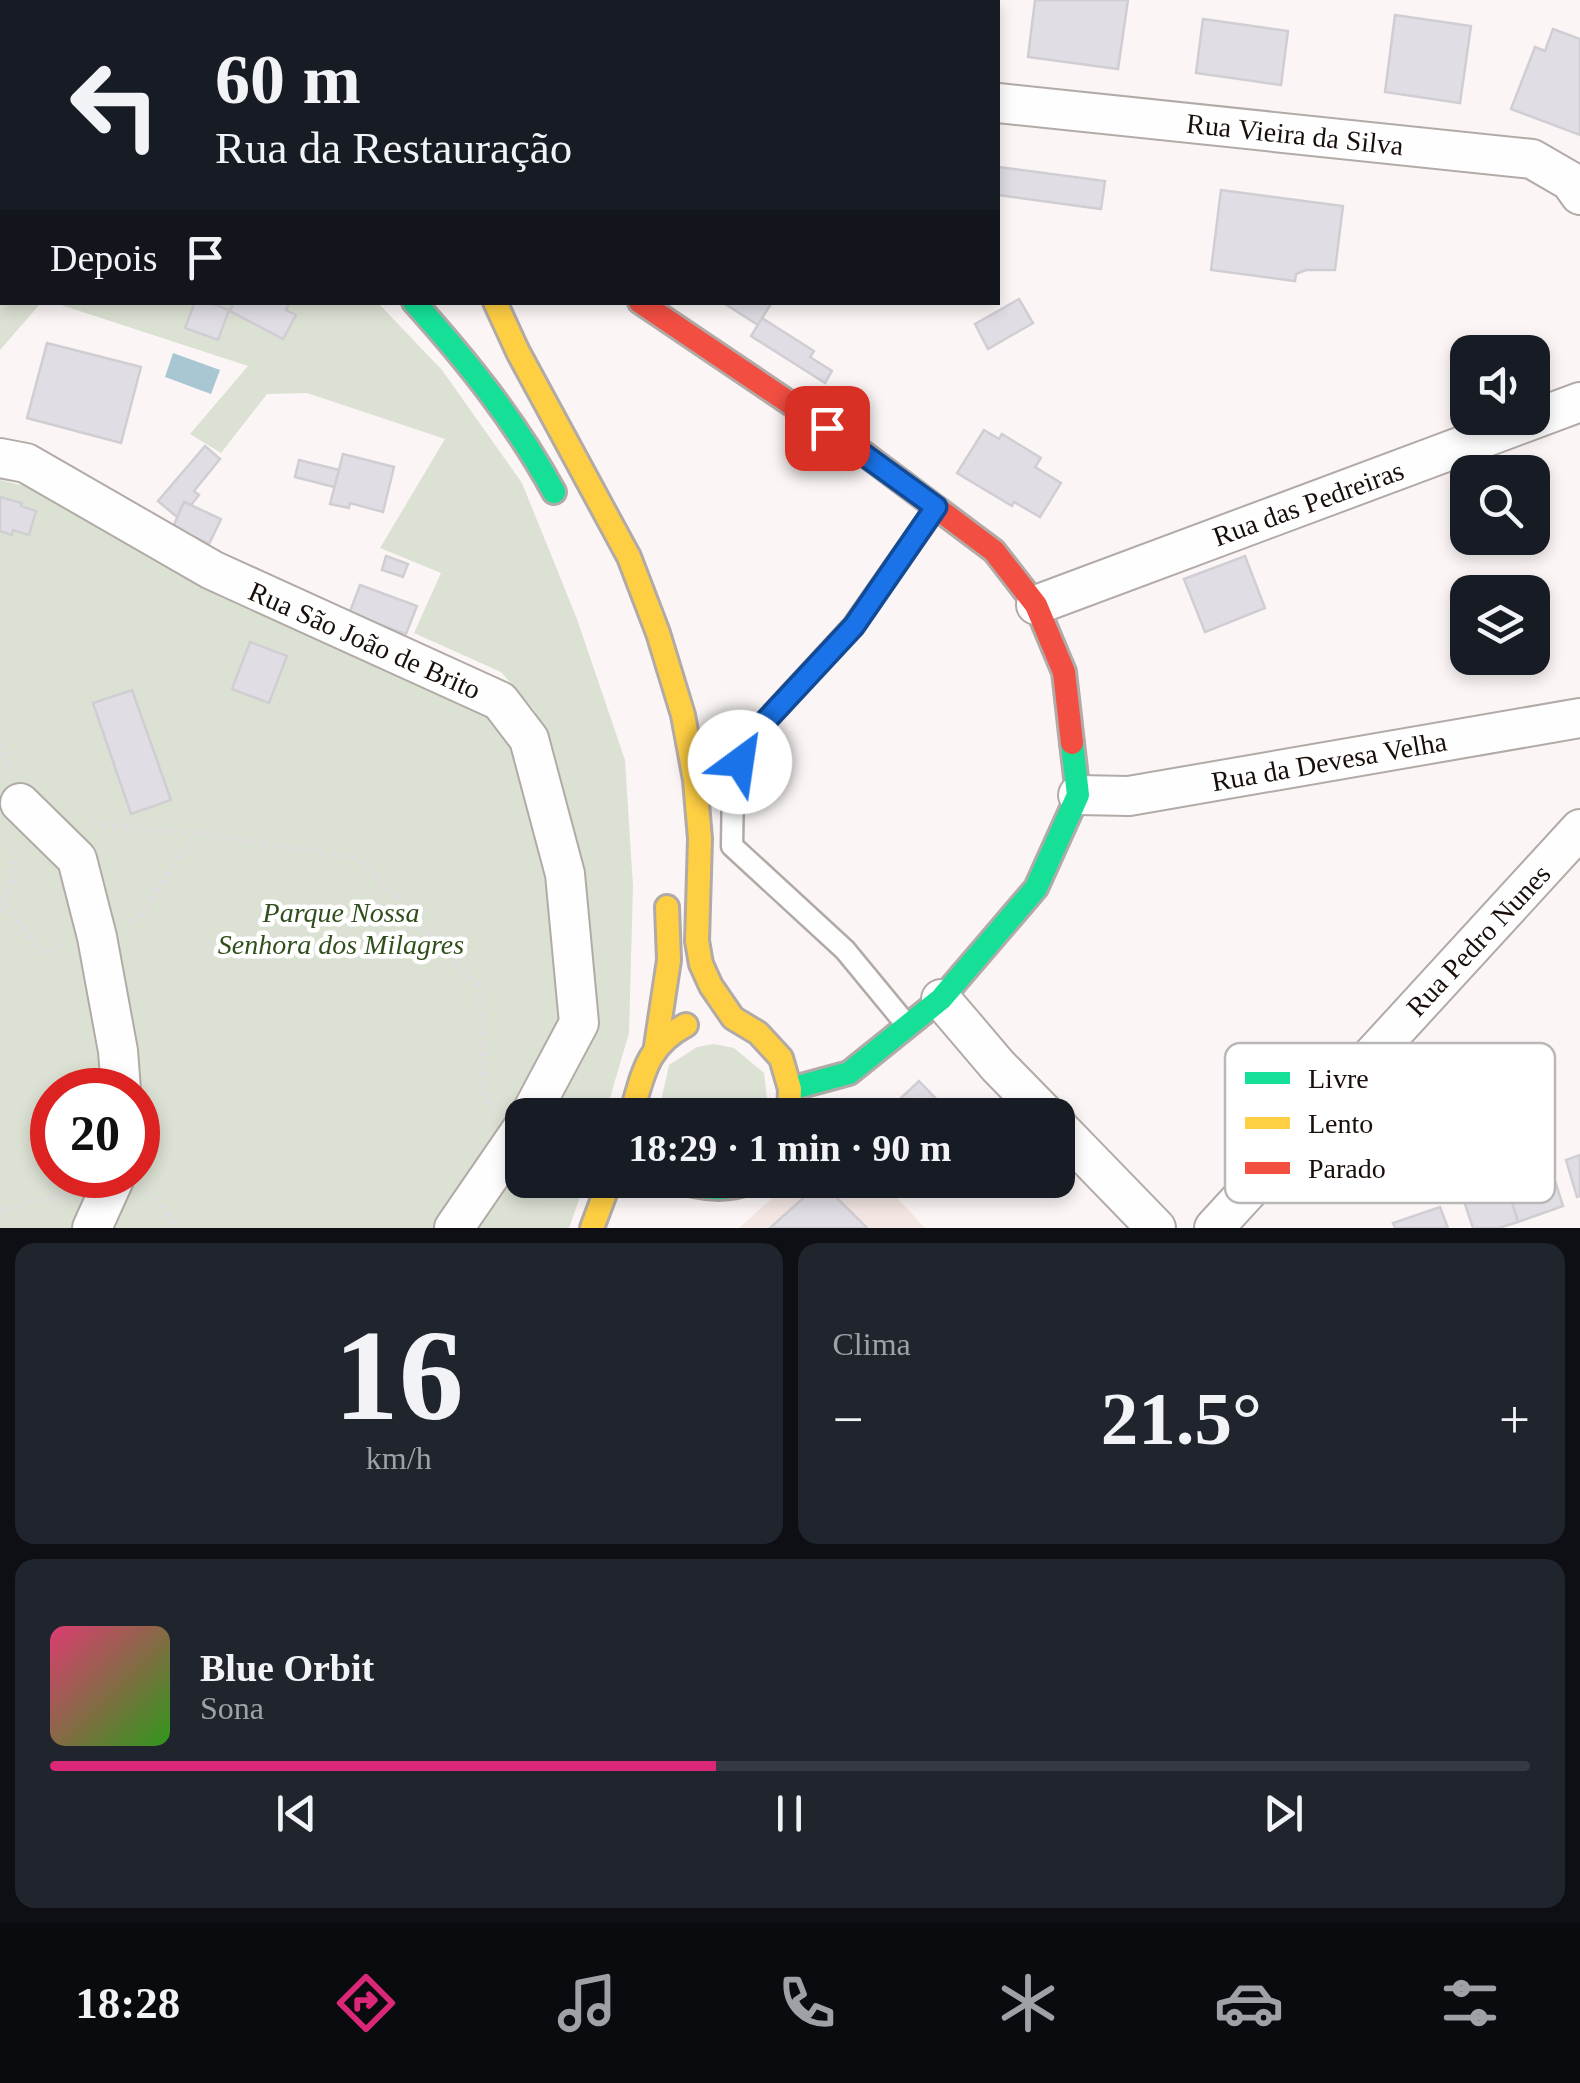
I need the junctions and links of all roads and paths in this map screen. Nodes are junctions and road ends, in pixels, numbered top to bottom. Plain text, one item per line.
1 (1000, 103) edge
2 (1580, 195) edge
3 (417, 305) edge
4 (496, 305) edge
5 (644, 305) edge
6 (1580, 402) edge
7 (0, 458) edge
8 (562, 507) dead end
9 (936, 507) junction
10 (1036, 605) junction
11 (1580, 718) edge
12 (1078, 795) junction
13 (20, 803) dead end
14 (90, 821) dead end
15 (1580, 829) edge
16 (197, 833) junction
17 (666, 879) dead end
18 (4, 903) dead end
19 (97, 937) junction
20 (941, 999) junction
21 (734, 1018) junction
22 (908, 1026) junction
23 (1384, 1043) edge
24 (656, 1046) junction
25 (120, 1068) edge
26 (790, 1089) junction
27 (539, 1098) edge
28 (638, 1098) edge
29 (790, 1098) edge
30 (1029, 1098) edge
31 (505, 1116) edge
32 (1075, 1145) edge
33 (505, 1154) edge
34 (45, 1198) edge
35 (106, 1198) edge
36 (157, 1198) edge
37 (603, 1198) edge
38 (739, 1198) edge
39 (1237, 1203) edge
40 (733, 1204) dead end
41 (0, 1211) edge
42 (92, 1228) edge
43 (178, 1228) edge
44 (454, 1228) edge
45 (592, 1228) edge
46 (1156, 1228) edge
47 (1214, 1228) edge

1 - 2 street, Rua Vieira da Silva
3 - 8 main road
4 - 21 main road
5 - 9 main road
6 - 10 street, Rua das Pedreiras
7 - 27 street, Rua São João de Brito
9 - 10 main road
9 - 22 lane
10 - 12 main road
11 - 12 street, Rua da Devesa Velha
12 - 20 main road
13 - 19 street
14 - 16 path
15 - 23 street, Rua Pedro Nunes
16 - 19 path
16 - 31 path
17 - 24 main road
18 - 19 path
19 - 25 street
20 - 22 main road
20 - 30 street
21 - 24 main road
21 - 26 main road
22 - 26 main road
24 - 28 main road
26 - 29 main road
32 - 46 street
33 - 44 street
34 - 41 path
35 - 42 street
36 - 43 path
37 - 45 main road
38 - 40 main road
39 - 47 street, Rua Pedro Nunes

